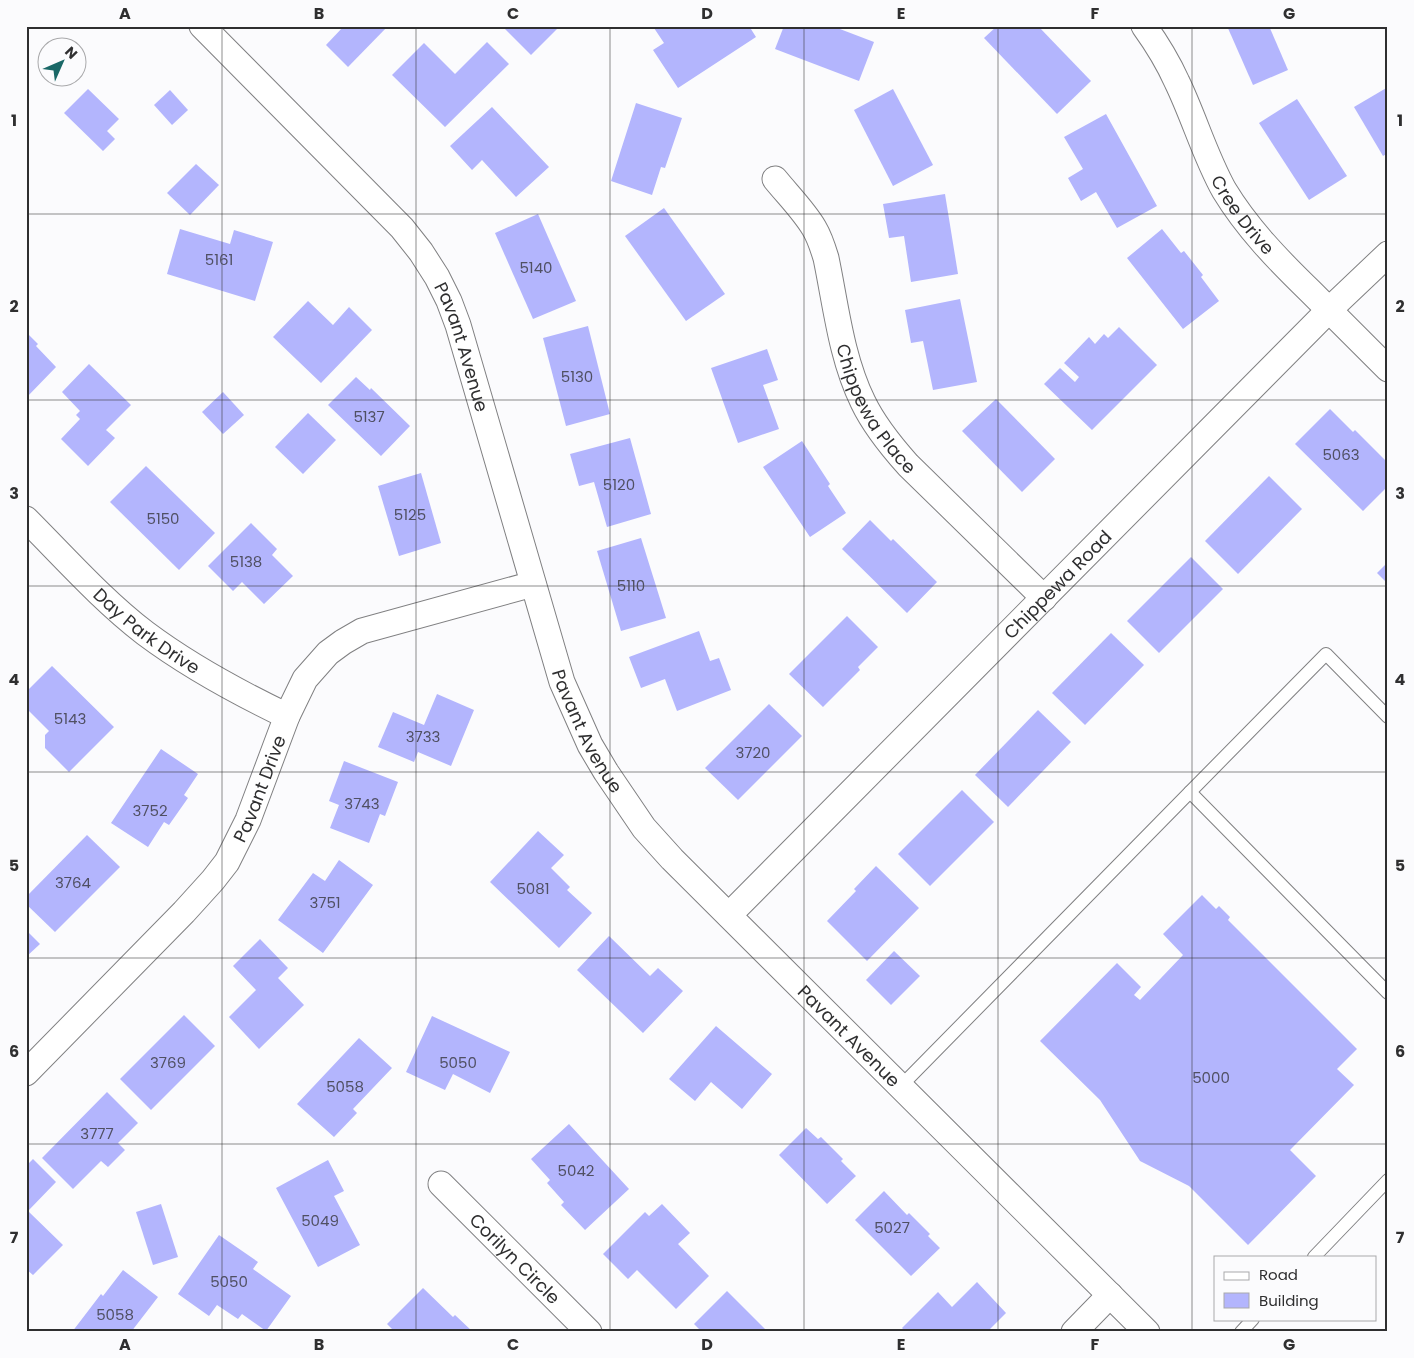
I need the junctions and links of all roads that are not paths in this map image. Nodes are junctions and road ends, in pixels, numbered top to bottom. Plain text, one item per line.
1 (202, 26) edge
2 (1144, 26) edge
3 (775, 179) dead end
4 (1388, 254) edge
5 (1329, 310) junction
6 (1388, 369) edge
7 (26, 519) edge
8 (533, 584) junction
9 (1044, 598) junction
10 (287, 716) junction
11 (1388, 717) edge
12 (1190, 792) junction
13 (729, 915) junction
14 (1388, 992) edge
15 (26, 1073) edge
16 (901, 1086) junction
17 (1388, 1180) edge
18 (441, 1184) dead end
19 (1315, 1256) edge
20 (1110, 1295) junction
21 (1252, 1320) edge
22 (589, 1332) edge
23 (1074, 1332) edge
24 (1147, 1332) edge
25 (1241, 1332) edge

1 - 8 street, Pavant Avenue
2 - 5 street, Cree Drive
3 - 9 street, Chippewa Place
4 - 5 street, Chippewa Road
5 - 6 street, Cree Drive
5 - 9 street, Chippewa Road
7 - 10 street, Day Park Drive
8 - 10 street, Pavant Drive
8 - 13 street, Pavant Avenue
9 - 13 street, Chippewa Road
10 - 15 street, Pavant Drive
11 - 12 lane
12 - 14 lane
12 - 16 lane
13 - 16 street, Pavant Avenue
16 - 20 street, Pavant Avenue
17 - 19 lane
18 - 22 street, Corilyn Circle
20 - 23 street
20 - 24 street, Pavant Avenue
21 - 25 lane

